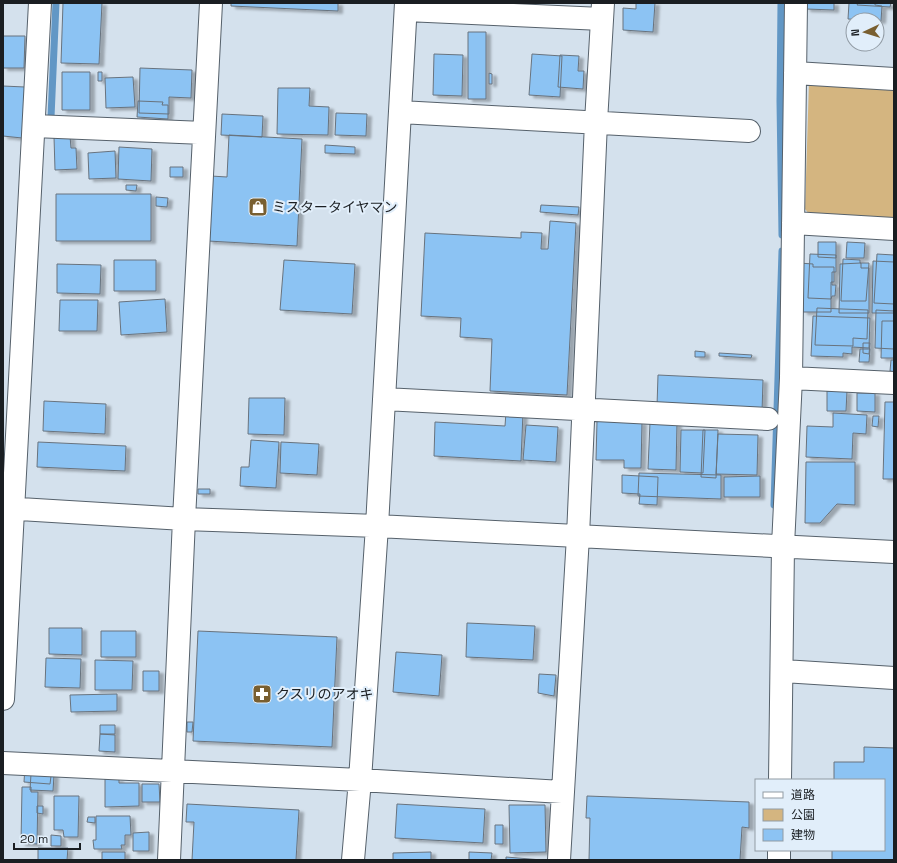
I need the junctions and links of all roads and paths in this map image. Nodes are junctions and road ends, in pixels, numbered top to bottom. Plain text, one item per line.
1 (40, 3) edge
2 (211, 3) edge
3 (796, 3) edge
4 (406, 7) edge
5 (603, 11) edge
6 (795, 74) junction
7 (894, 79) edge
8 (400, 112) junction
9 (596, 122) junction
10 (34, 126) junction
11 (749, 131) dead end
12 (204, 133) junction
13 (793, 223) junction
14 (894, 229) edge
15 (791, 378) junction
16 (894, 383) edge
17 (384, 399) junction
18 (583, 410) junction
19 (768, 419) dead end
20 (8, 508) edge
21 (184, 519) junction
22 (377, 526) junction
23 (578, 536) junction
24 (784, 546) junction
25 (894, 552) edge
26 (783, 671) junction
27 (894, 678) edge
28 (3, 699) edge
29 (3, 763) edge
30 (174, 771) junction
31 (780, 779) edge
32 (360, 780) junction
33 (562, 792) junction
34 (169, 860) edge
35 (353, 860) edge
36 (559, 860) edge

1 - 10 street
2 - 12 street
3 - 6 street
4 - 5 street
4 - 8 street
5 - 9 street
6 - 7 street
6 - 13 street
8 - 9 street
8 - 17 street
9 - 11 street
9 - 18 street
10 - 12 street
10 - 20 street
12 - 21 street
13 - 14 street
13 - 15 street
15 - 16 street
15 - 24 street
17 - 18 street
17 - 22 street
18 - 19 street
18 - 23 street
20 - 21 street
20 - 28 street
21 - 22 street
21 - 30 street
22 - 23 street
22 - 32 street
23 - 24 street
23 - 33 street
24 - 25 street
24 - 26 street
26 - 27 street
26 - 31 street
29 - 30 street
30 - 32 street
30 - 34 street
32 - 33 street
32 - 35 street
33 - 36 street

